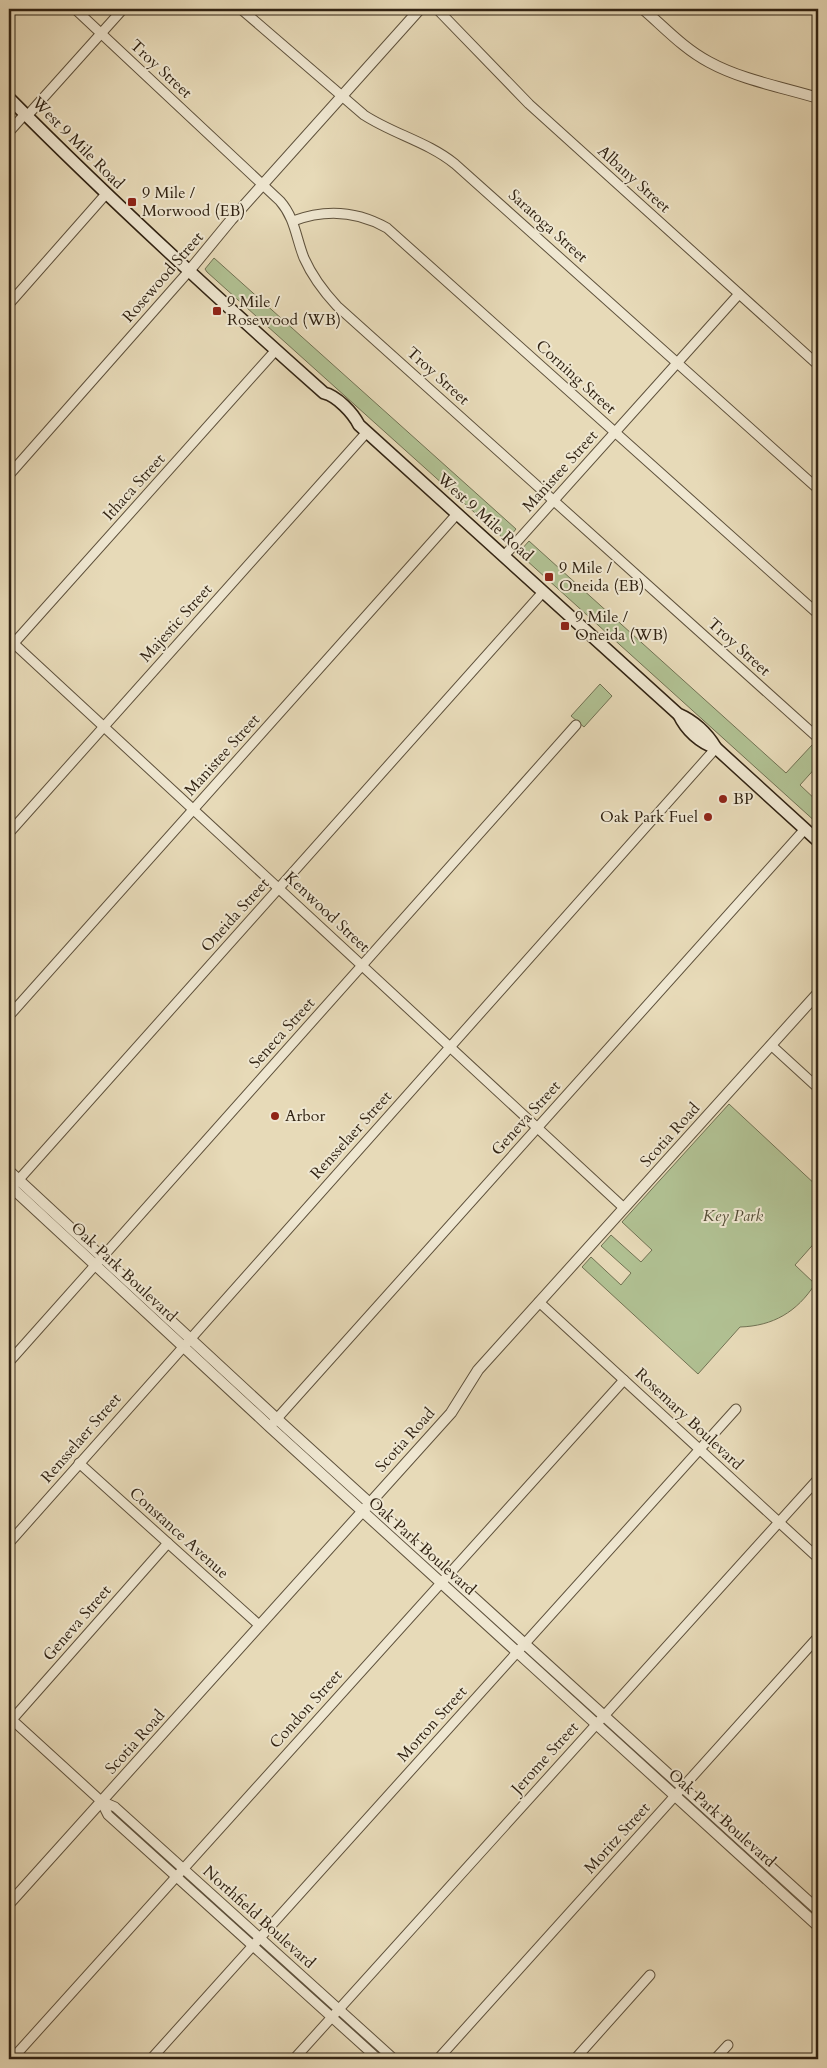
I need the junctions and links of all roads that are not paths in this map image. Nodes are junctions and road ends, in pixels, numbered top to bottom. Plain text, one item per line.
1 (75, 9) edge
2 (123, 9) edge
3 (241, 9) edge
4 (420, 9) edge
5 (437, 9) edge
6 (644, 9) edge
7 (101, 33) junction
8 (342, 95) junction
9 (9, 98) edge
10 (818, 98) edge
11 (26, 115) junction
12 (9, 132) edge
13 (263, 184) junction
14 (106, 194) junction
15 (293, 221) junction
16 (189, 271) junction
17 (739, 294) junction
18 (9, 304) edge
19 (276, 350) junction
20 (678, 363) junction
21 (818, 365) edge
22 (362, 428) junction
23 (616, 432) junction
24 (9, 475) edge
25 (818, 489) edge
26 (554, 501) junction
27 (457, 514) junction
28 (504, 556) junction
29 (543, 592) junction
30 (818, 614) edge
31 (11, 641) edge
32 (576, 725) dead end
33 (104, 726) junction
34 (818, 738) edge
35 (716, 748) junction
36 (194, 809) junction
37 (805, 829) junction
38 (9, 833) edge
39 (818, 841) edge
40 (279, 888) junction
41 (362, 965) junction
42 (818, 992) edge
43 (9, 1016) edge
44 (771, 1045) junction
45 (450, 1046) junction
46 (818, 1088) edge
47 (538, 1127) junction
48 (9, 1171) edge
49 (12, 1186) edge
50 (624, 1208) junction
51 (99, 1261) junction
52 (539, 1302) junction
53 (186, 1342) junction
54 (9, 1362) edge
55 (624, 1380) junction
56 (736, 1409) dead end
57 (277, 1419) junction
58 (270, 1427) junction
59 (700, 1450) junction
60 (79, 1463) junction
61 (818, 1479) edge
62 (370, 1502) junction
63 (362, 1511) junction
64 (778, 1522) junction
65 (9, 1542) edge
66 (168, 1542) junction
67 (818, 1558) edge
68 (448, 1574) junction
69 (441, 1582) junction
70 (259, 1625) junction
71 (818, 1637) edge
72 (525, 1644) junction
73 (517, 1652) junction
74 (604, 1715) junction
75 (10, 1720) edge
76 (596, 1724) junction
77 (683, 1787) junction
78 (675, 1796) junction
79 (101, 1802) junction
80 (184, 1868) junction
81 (176, 1876) junction
82 (9, 1904) edge
83 (818, 1910) edge
84 (818, 1926) edge
85 (260, 1938) junction
86 (253, 1945) junction
87 (650, 1975) dead end
88 (339, 2010) junction
89 (332, 2017) junction
90 (728, 2044) dead end
91 (12, 2059) edge
92 (151, 2059) edge
93 (294, 2059) edge
94 (378, 2059) edge
95 (394, 2059) edge
96 (438, 2059) edge
97 (575, 2059) edge
98 (715, 2059) edge

1 - 7 street, Troy Street
2 - 7 street
3 - 8 street, Saratoga Street
4 - 8 street, Rosewood Street
5 - 17 street, Albany Street
6 - 10 street
7 - 11 street
7 - 13 street, Troy Street
8 - 13 street, Rosewood Street
8 - 20 street, Saratoga Street
9 - 11 main road, West 9 Mile Road
11 - 12 street
11 - 14 main road, West 9 Mile Road
13 - 15 street, Troy Street
13 - 16 street, Rosewood Street
14 - 16 main road, West 9 Mile Road
14 - 18 street
15 - 23 street, Corning Street
15 - 26 street, Troy Street
16 - 19 main road, West 9 Mile Road
16 - 24 street, Rosewood Street
17 - 20 street, Manistee Street
17 - 21 street, Albany Street
19 - 22 main road, West 9 Mile Road
19 - 31 street, Ithaca Street
20 - 23 street, Manistee Street
20 - 25 street, Saratoga Street
22 - 27 main road, West 9 Mile Road
22 - 33 street, Majestic Street
23 - 26 street, Manistee Street
23 - 30 street, Corning Street
26 - 28 street, Manistee Street
26 - 34 street, Troy Street
27 - 28 main road, West 9 Mile Road
27 - 36 street, Manistee Street
28 - 29 main road, West 9 Mile Road
29 - 35 main road, West 9 Mile Road
29 - 40 street, Oneida Street
31 - 33 street, Kenwood Street
32 - 41 street, Seneca Street
33 - 36 street, Kenwood Street
33 - 38 street, Majestic Street
35 - 37 main road, West 9 Mile Road
35 - 45 street, Rensselaer Street
36 - 40 street, Kenwood Street
36 - 43 street, Manistee Street
37 - 39 main road, West 9 Mile Road
37 - 47 street, Geneva Street
40 - 41 street, Kenwood Street
40 - 49 street, Oneida Street
41 - 45 street, Kenwood Street
41 - 51 street, Seneca Street
42 - 44 street, Scotia Road
44 - 46 street
44 - 50 street, Scotia Road
45 - 47 street, Kenwood Street
45 - 53 street, Rensselaer Street
47 - 50 street, Kenwood Street
47 - 57 street, Geneva Street
48 - 49 street, Oak Park Boulevard
49 - 51 street, Oak Park Boulevard
50 - 52 street, Scotia Road
51 - 53 street, Oak Park Boulevard
51 - 54 street, Seneca Street
52 - 55 street, Rosemary Boulevard
52 - 62 street, Scotia Road
53 - 57 street, Oak Park Boulevard
53 - 58 street, Oak Park Boulevard
53 - 60 street, Rensselaer Street
55 - 59 street, Rosemary Boulevard
55 - 68 street, Condon Street
56 - 59 street, Morton Street
57 - 58 street, Geneva Street
57 - 62 street, Oak Park Boulevard
58 - 63 street, Oak Park Boulevard
59 - 64 street, Rosemary Boulevard
59 - 72 street, Morton Street
60 - 65 street, Rensselaer Street
60 - 66 street, Constance Avenue
61 - 64 street, Jerome Street
62 - 63 street, Scotia Road
62 - 68 street, Oak Park Boulevard
63 - 69 street, Oak Park Boulevard
63 - 70 street, Scotia Road
64 - 67 street, Rosemary Boulevard
64 - 74 street, Jerome Street
66 - 70 street, Constance Avenue
66 - 75 street, Geneva Street
68 - 69 street, Condon Street
68 - 72 street, Oak Park Boulevard
69 - 73 street, Oak Park Boulevard
69 - 80 street, Condon Street
70 - 79 street, Scotia Road
71 - 77 street, Moritz Street
72 - 73 street, Morton Street
72 - 74 street, Oak Park Boulevard
73 - 76 street, Oak Park Boulevard
73 - 85 street, Morton Street
74 - 76 street, Jerome Street
74 - 77 street, Oak Park Boulevard
75 - 79 street, Northfield Boulevard
76 - 78 street, Oak Park Boulevard
76 - 88 street, Jerome Street
77 - 78 street, Moritz Street
77 - 83 street, Oak Park Boulevard
78 - 84 street, Oak Park Boulevard
78 - 96 street, Moritz Street
79 - 80 street, Northfield Boulevard
79 - 81 street, Northfield Boulevard
79 - 82 street, Scotia Road
80 - 81 street, Condon Street
80 - 85 street, Northfield Boulevard
81 - 86 street, Northfield Boulevard
81 - 91 street, Condon Street
85 - 86 street, Morton Street
85 - 88 street, Northfield Boulevard
86 - 89 street, Northfield Boulevard
86 - 92 street, Morton Street
87 - 97 street
88 - 89 street, Jerome Street
88 - 95 street, Northfield Boulevard
89 - 93 street, Jerome Street
89 - 94 street, Northfield Boulevard
90 - 98 street

